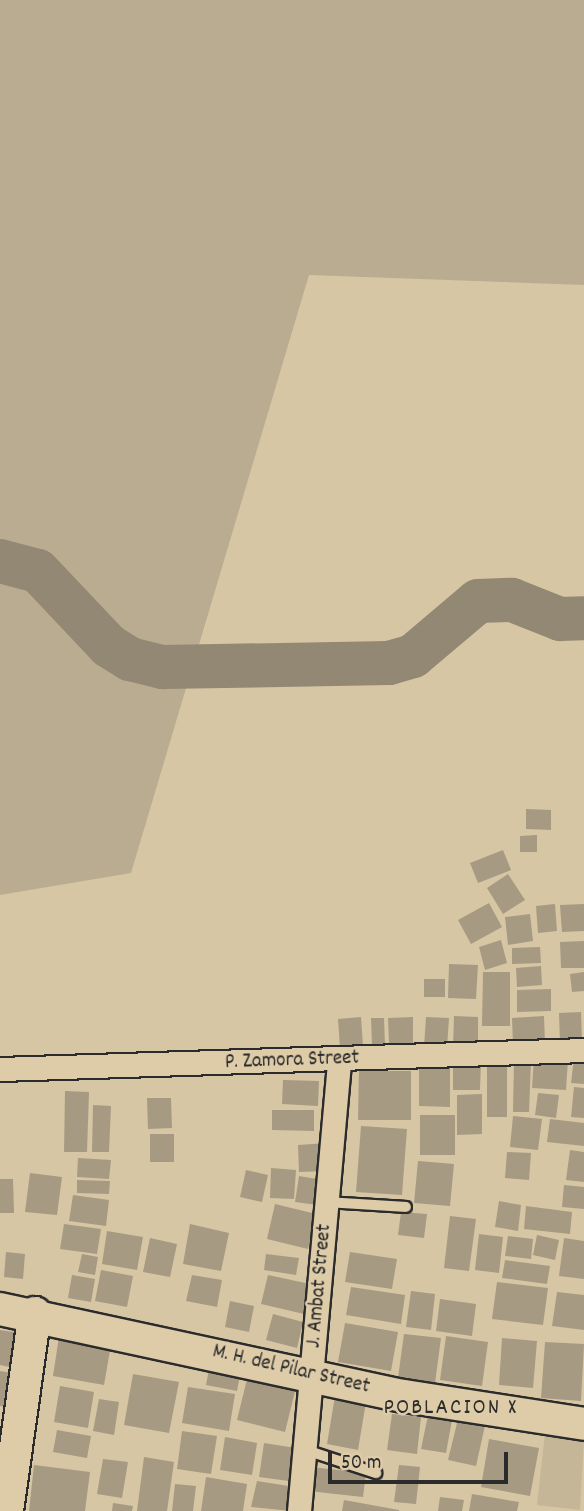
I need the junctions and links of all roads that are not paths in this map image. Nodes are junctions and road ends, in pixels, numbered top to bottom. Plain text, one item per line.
1 (584, 1049) edge
2 (339, 1061) junction
3 (0, 1069) edge
4 (327, 1202) junction
5 (406, 1207) dead end
6 (0, 1309) edge
7 (34, 1313) junction
8 (312, 1373) junction
9 (584, 1424) edge
10 (306, 1450) junction
11 (376, 1473) dead end
12 (7, 1511) edge
13 (299, 1511) edge

1 - 2 street, P. Zamora Street
2 - 3 street, P. Zamora Street
2 - 4 street, J. Ambat Street
4 - 5 lane
4 - 8 street, J. Ambat Street
6 - 7 street, M. H. del Pilar Street
7 - 8 street, M. H. del Pilar Street
7 - 12 street
8 - 9 street, M. H. del Pilar Street
8 - 10 street, J. Ambat Street
10 - 11 lane
10 - 13 street, J. Ambat Street

